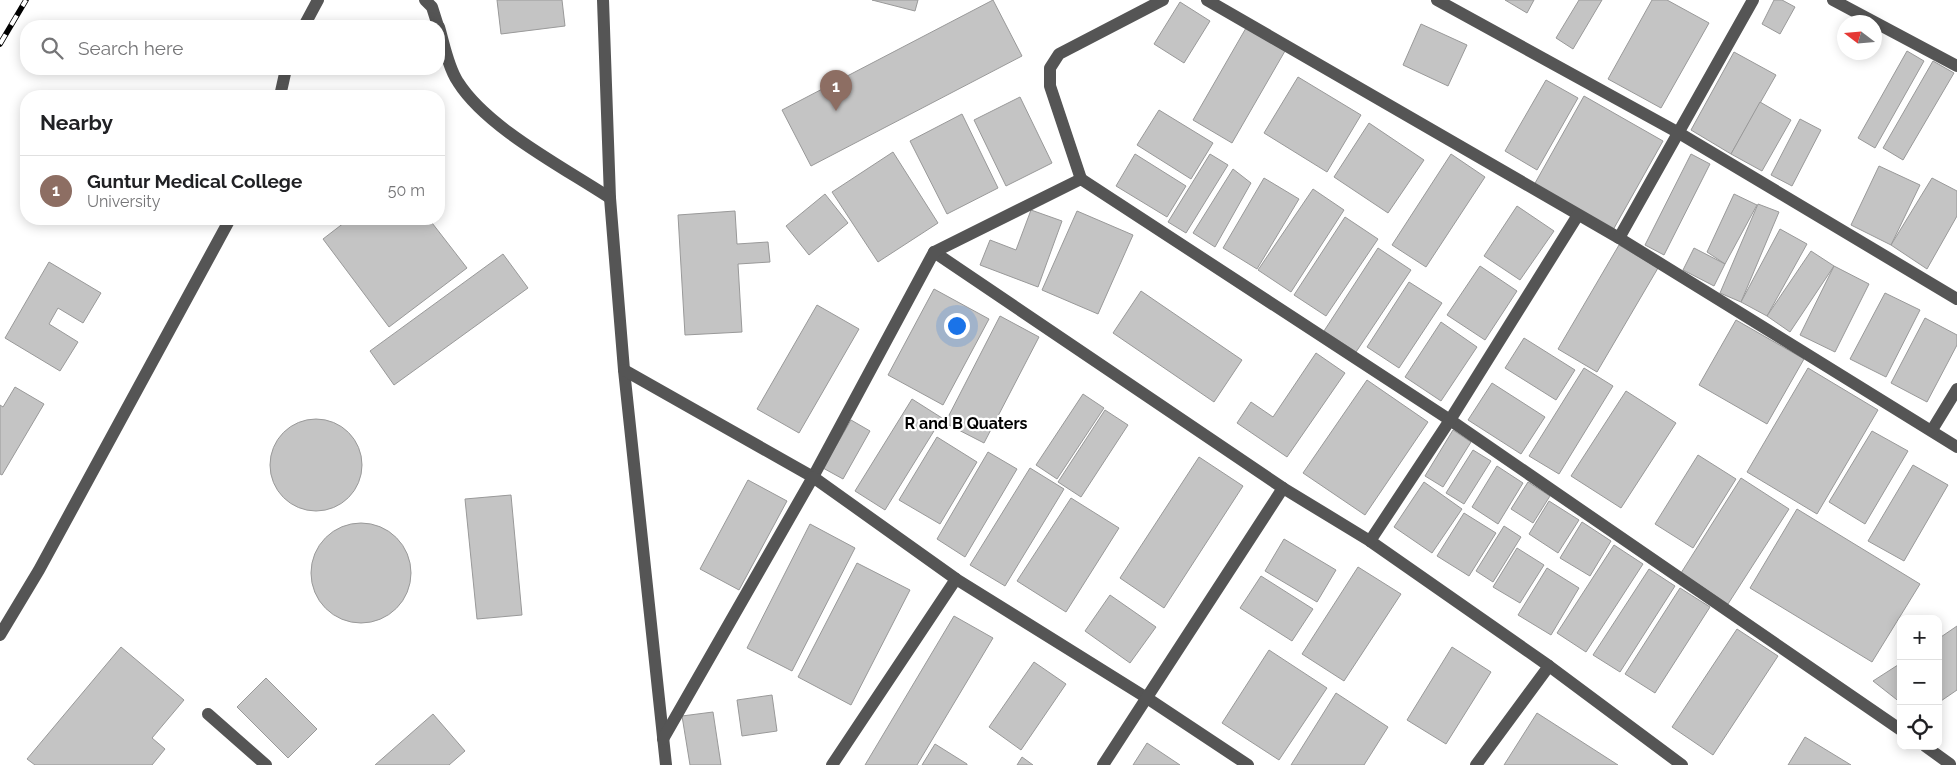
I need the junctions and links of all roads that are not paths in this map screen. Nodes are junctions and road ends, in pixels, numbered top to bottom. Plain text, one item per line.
1 (318, 0) edge
2 (425, 0) edge
3 (603, 0) edge
4 (1163, 0) edge
5 (1207, 0) edge
6 (1437, 0) edge
7 (1753, 0) edge
8 (1833, 0) edge
9 (307, 20) edge
10 (437, 20) edge
11 (445, 45) edge
12 (1957, 66) edge
13 (285, 75) edge
14 (281, 90) edge
15 (1679, 133) junction
16 (1081, 178) junction
17 (610, 198) junction
18 (1578, 216) junction
19 (227, 225) edge
20 (1619, 238) junction
21 (934, 252) junction
22 (1957, 299) edge
23 (624, 370) junction
24 (1957, 389) edge
25 (1450, 420) junction
26 (1932, 430) junction
27 (1957, 447) edge
28 (813, 477) junction
29 (1283, 488) junction
30 (1370, 540) junction
31 (956, 579) junction
32 (0, 635) edge
33 (1549, 666) junction
34 (1147, 698) junction
35 (208, 714) dead end
36 (1897, 727) edge
37 (663, 739) junction
38 (1931, 750) edge
39 (1952, 762) edge
40 (266, 765) edge
41 (666, 765) edge
42 (832, 765) edge
43 (1104, 765) edge
44 (1248, 765) edge
45 (1476, 765) edge
46 (1682, 765) edge

1 - 9 street
2 - 10 street
3 - 17 street
4 - 16 street
5 - 18 street
6 - 15 street
7 - 15 street
8 - 12 street
11 - 17 street
13 - 14 street
15 - 20 street
15 - 22 street
16 - 21 street
16 - 25 street
17 - 23 street
18 - 20 street
18 - 25 street
19 - 32 street
20 - 26 street
21 - 28 street
21 - 29 street
23 - 28 street
23 - 37 street
24 - 26 street
25 - 30 street
25 - 36 street
26 - 27 street
28 - 31 street
28 - 37 street
29 - 30 street
29 - 34 street
30 - 33 street
31 - 34 street
31 - 42 street
33 - 45 street
33 - 46 street
34 - 43 street
34 - 44 street
35 - 40 street
37 - 41 street
38 - 39 street

